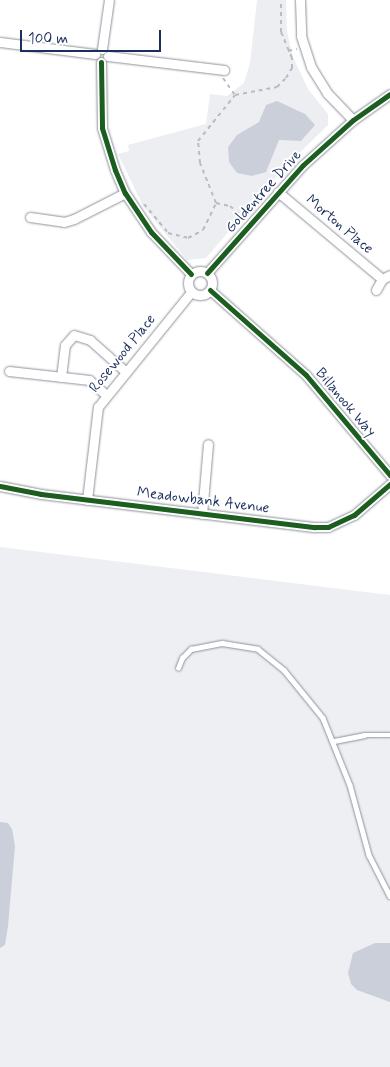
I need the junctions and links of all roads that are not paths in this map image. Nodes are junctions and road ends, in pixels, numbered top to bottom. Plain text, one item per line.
1 (109, 0) edge
2 (300, 0) edge
3 (0, 42) edge
4 (102, 55) junction
5 (224, 74) road end
6 (390, 94) edge
7 (353, 120) junction
8 (278, 192) junction
9 (125, 193) junction
10 (30, 217) dead end
11 (207, 273) junction
12 (192, 274) junction
13 (386, 277) edge
14 (210, 290) junction
15 (376, 290) dead end
16 (191, 292) junction
17 (9, 371) dead end
18 (126, 372) junction
19 (62, 377) junction
20 (106, 395) junction
21 (208, 444) dead end
22 (390, 475) edge
23 (390, 484) edge
24 (0, 486) edge
25 (87, 500) junction
26 (202, 514) junction
27 (178, 668) dead end
28 (390, 735) edge
29 (334, 741) junction
30 (390, 896) edge

1 - 4 street
2 - 7 street
3 - 4 street
4 - 5 street
4 - 9 street
6 - 7 street, Goldentree Drive
7 - 8 street, Goldentree Drive
8 - 11 street, Goldentree Drive
8 - 13 street, Morton Place
9 - 10 street
9 - 12 street
11 - 12 street
11 - 14 street
12 - 16 street
13 - 15 street, Morton Place
14 - 16 street
14 - 22 street, Billanook Way
16 - 18 street, Rosewood Place
17 - 19 street
18 - 19 street
18 - 20 street, Rosewood Place
19 - 20 street
20 - 25 street, Rosewood Place
21 - 26 street
23 - 26 street, Meadowbank Avenue
24 - 25 street, Meadowbank Avenue
25 - 26 street, Meadowbank Avenue
27 - 29 lane
28 - 29 lane
29 - 30 lane

